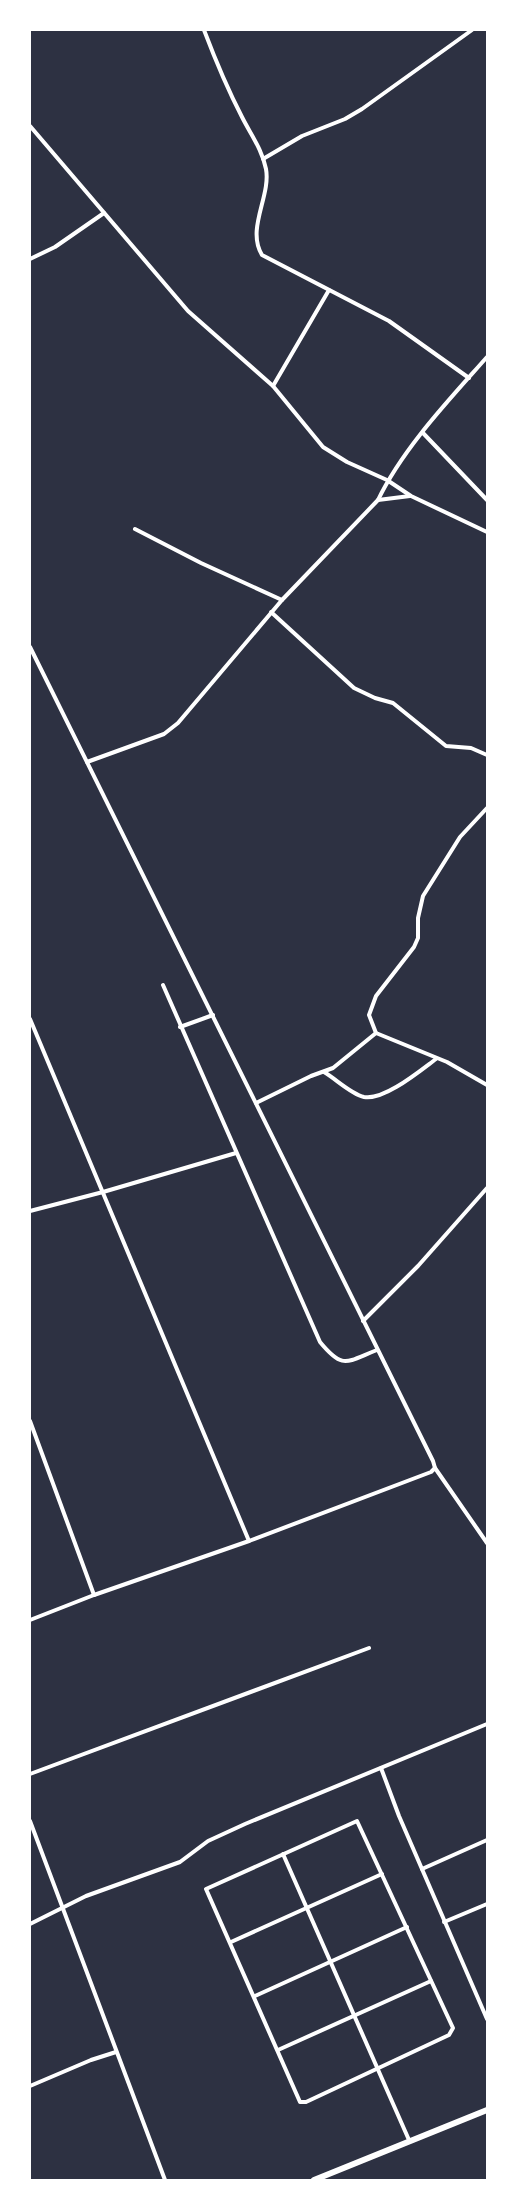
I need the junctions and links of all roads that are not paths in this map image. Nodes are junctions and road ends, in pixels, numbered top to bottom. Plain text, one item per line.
1 (204, 30) edge
2 (472, 30) edge
3 (30, 126) edge
4 (264, 159) junction
5 (104, 213) junction
6 (30, 259) edge
7 (329, 290) junction
8 (487, 357) edge
9 (469, 378) junction
10 (273, 386) junction
11 (423, 433) junction
12 (387, 480) junction
13 (411, 496) junction
14 (378, 500) junction
15 (487, 500) edge
16 (135, 529) dead end
17 (487, 532) edge
18 (282, 600) junction
19 (271, 612) junction
20 (30, 647) edge
21 (487, 755) edge
22 (87, 762) junction
23 (487, 808) edge
24 (163, 985) dead end
25 (213, 1015) junction
26 (30, 1019) edge
27 (180, 1027) junction
28 (376, 1033) junction
29 (436, 1058) junction
30 (324, 1072) junction
31 (487, 1085) edge
32 (256, 1103) junction
33 (236, 1153) junction
34 (487, 1188) edge
35 (103, 1192) junction
36 (30, 1211) edge
37 (363, 1321) junction
38 (377, 1350) junction
39 (30, 1420) edge
40 (435, 1468) junction
41 (249, 1541) junction
42 (487, 1543) edge
43 (94, 1595) junction
44 (30, 1620) edge
45 (369, 1648) dead end
46 (487, 1724) edge
47 (381, 1768) junction
48 (30, 1774) edge
49 (30, 1821) edge
50 (487, 1840) edge
51 (283, 1854) junction
52 (422, 1869) junction
53 (382, 1874) junction
54 (487, 1904) edge
55 (64, 1908) junction
56 (307, 1908) junction
57 (444, 1922) junction
58 (30, 1924) edge
59 (407, 1927) junction
60 (231, 1942) junction
61 (331, 1962) junction
62 (431, 1981) junction
63 (255, 1996) junction
64 (355, 2016) junction
65 (487, 2019) edge
66 (278, 2050) junction
67 (116, 2052) junction
68 (379, 2067) junction
69 (30, 2086) edge
70 (487, 2110) edge
71 (409, 2140) junction
72 (165, 2180) edge
73 (314, 2180) edge

1 - 4 street
2 - 4 street
3 - 5 street
4 - 7 street
5 - 6 street
5 - 10 street
7 - 9 street
7 - 10 street
8 - 9 street
9 - 11 street
10 - 12 street
11 - 12 street
11 - 15 street
12 - 13 street
12 - 14 street
13 - 14 street
13 - 17 street
14 - 18 street
16 - 18 street
18 - 19 street
19 - 21 street
19 - 22 street
20 - 22 street
22 - 25 street
23 - 28 street
24 - 27 street
25 - 27 street
25 - 32 street
26 - 35 street
27 - 33 street
28 - 29 street
28 - 30 street
29 - 30 street
29 - 31 street
30 - 32 street
32 - 37 street
33 - 35 street
33 - 38 street
34 - 37 street
35 - 36 street
35 - 41 street
37 - 38 street
38 - 40 street
39 - 43 street
40 - 41 street
40 - 42 street
41 - 43 street
43 - 44 street
45 - 48 street
46 - 47 street
47 - 52 street
47 - 55 street
49 - 55 street
50 - 52 street
51 - 53 street
51 - 56 street
51 - 60 street
52 - 57 street
53 - 56 street
53 - 59 street
54 - 57 street
55 - 58 street
55 - 67 street
56 - 60 street
56 - 61 street
57 - 65 street
59 - 61 street
59 - 62 street
60 - 63 street
61 - 63 street
61 - 64 street
62 - 64 street
62 - 68 street
63 - 66 street
64 - 66 street
64 - 68 street
66 - 68 street
67 - 69 street
67 - 72 street
68 - 71 street
70 - 71 main road
71 - 73 main road

